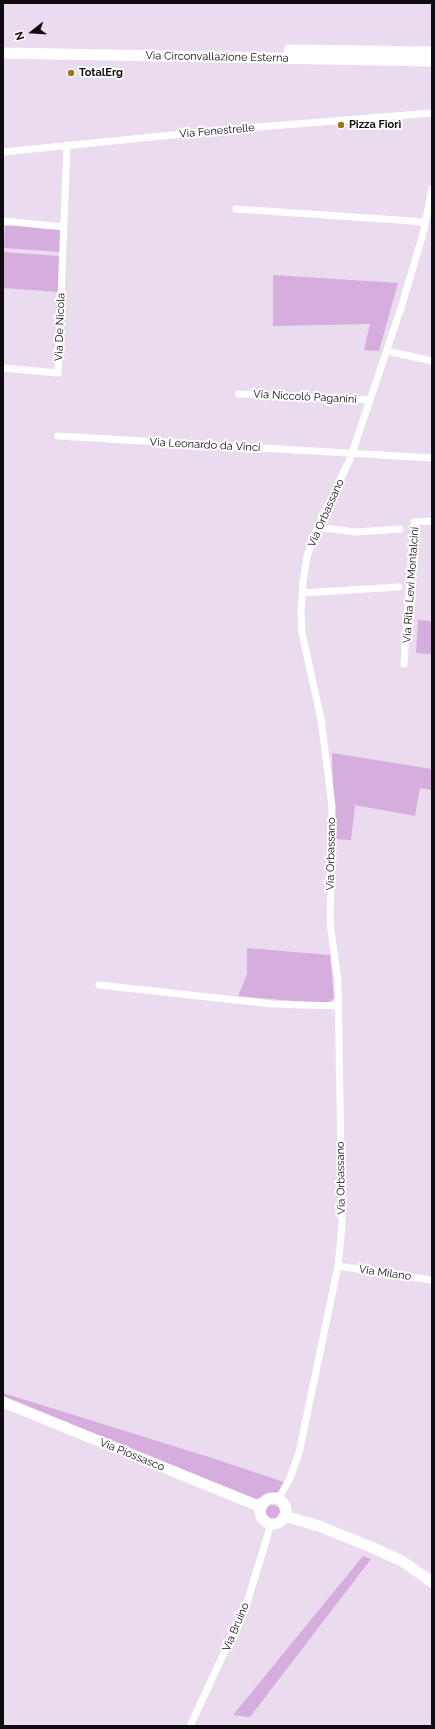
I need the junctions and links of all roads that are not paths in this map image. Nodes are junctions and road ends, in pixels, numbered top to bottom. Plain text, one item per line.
1 (3, 47) edge
2 (432, 52) edge
3 (3, 53) edge
4 (432, 61) edge
5 (432, 113) edge
6 (67, 145) junction
7 (3, 152) edge
8 (432, 190) edge
9 (236, 209) dead end
10 (3, 221) edge
11 (425, 223) junction
12 (64, 227) junction
13 (387, 351) junction
14 (432, 361) edge
15 (3, 368) edge
16 (239, 394) dead end
17 (370, 400) junction
18 (58, 436) dead end
19 (352, 454) junction
20 (432, 458) edge
21 (432, 521) edge
22 (318, 528) junction
23 (400, 529) dead end
24 (399, 587) dead end
25 (302, 593) junction
26 (404, 664) dead end
27 (99, 985) dead end
28 (338, 1006) junction
29 (338, 1266) junction
30 (432, 1280) edge
31 (3, 1402) edge
32 (278, 1500) junction
33 (261, 1507) junction
34 (284, 1516) junction
35 (271, 1524) junction
36 (432, 1582) edge
37 (190, 1726) edge

1 - 2 main road, Via Circonvallazione Esterna
3 - 4 main road, Via Circonvallazione Esterna
5 - 6 street, Via Fenestrelle
6 - 7 street, Via Fenestrelle
6 - 12 street, Via De Nicola
8 - 11 street, Via Orbassano
9 - 11 street
10 - 12 street
11 - 13 street, Via Orbassano
12 - 15 street, Via De Nicola
13 - 14 street
13 - 17 street, Via Orbassano
16 - 17 street, Via Niccolò Paganini
17 - 19 street, Via Orbassano
18 - 19 street, Via Leonardo da Vinci
19 - 20 street, Via Leonardo da Vinci
19 - 22 street, Via Orbassano
21 - 26 street, Via Rita Levi Montalcini
22 - 23 street
22 - 25 street, Via Orbassano
24 - 25 street
25 - 28 street, Via Orbassano
27 - 28 street
28 - 29 street, Via Orbassano
29 - 30 street, Via Milano
29 - 32 street, Via Orbassano
31 - 33 main road, Via Piossasco
32 - 33 main road
32 - 34 main road
33 - 35 main road
34 - 35 main road
34 - 36 main road
35 - 37 street, Via Bruino

